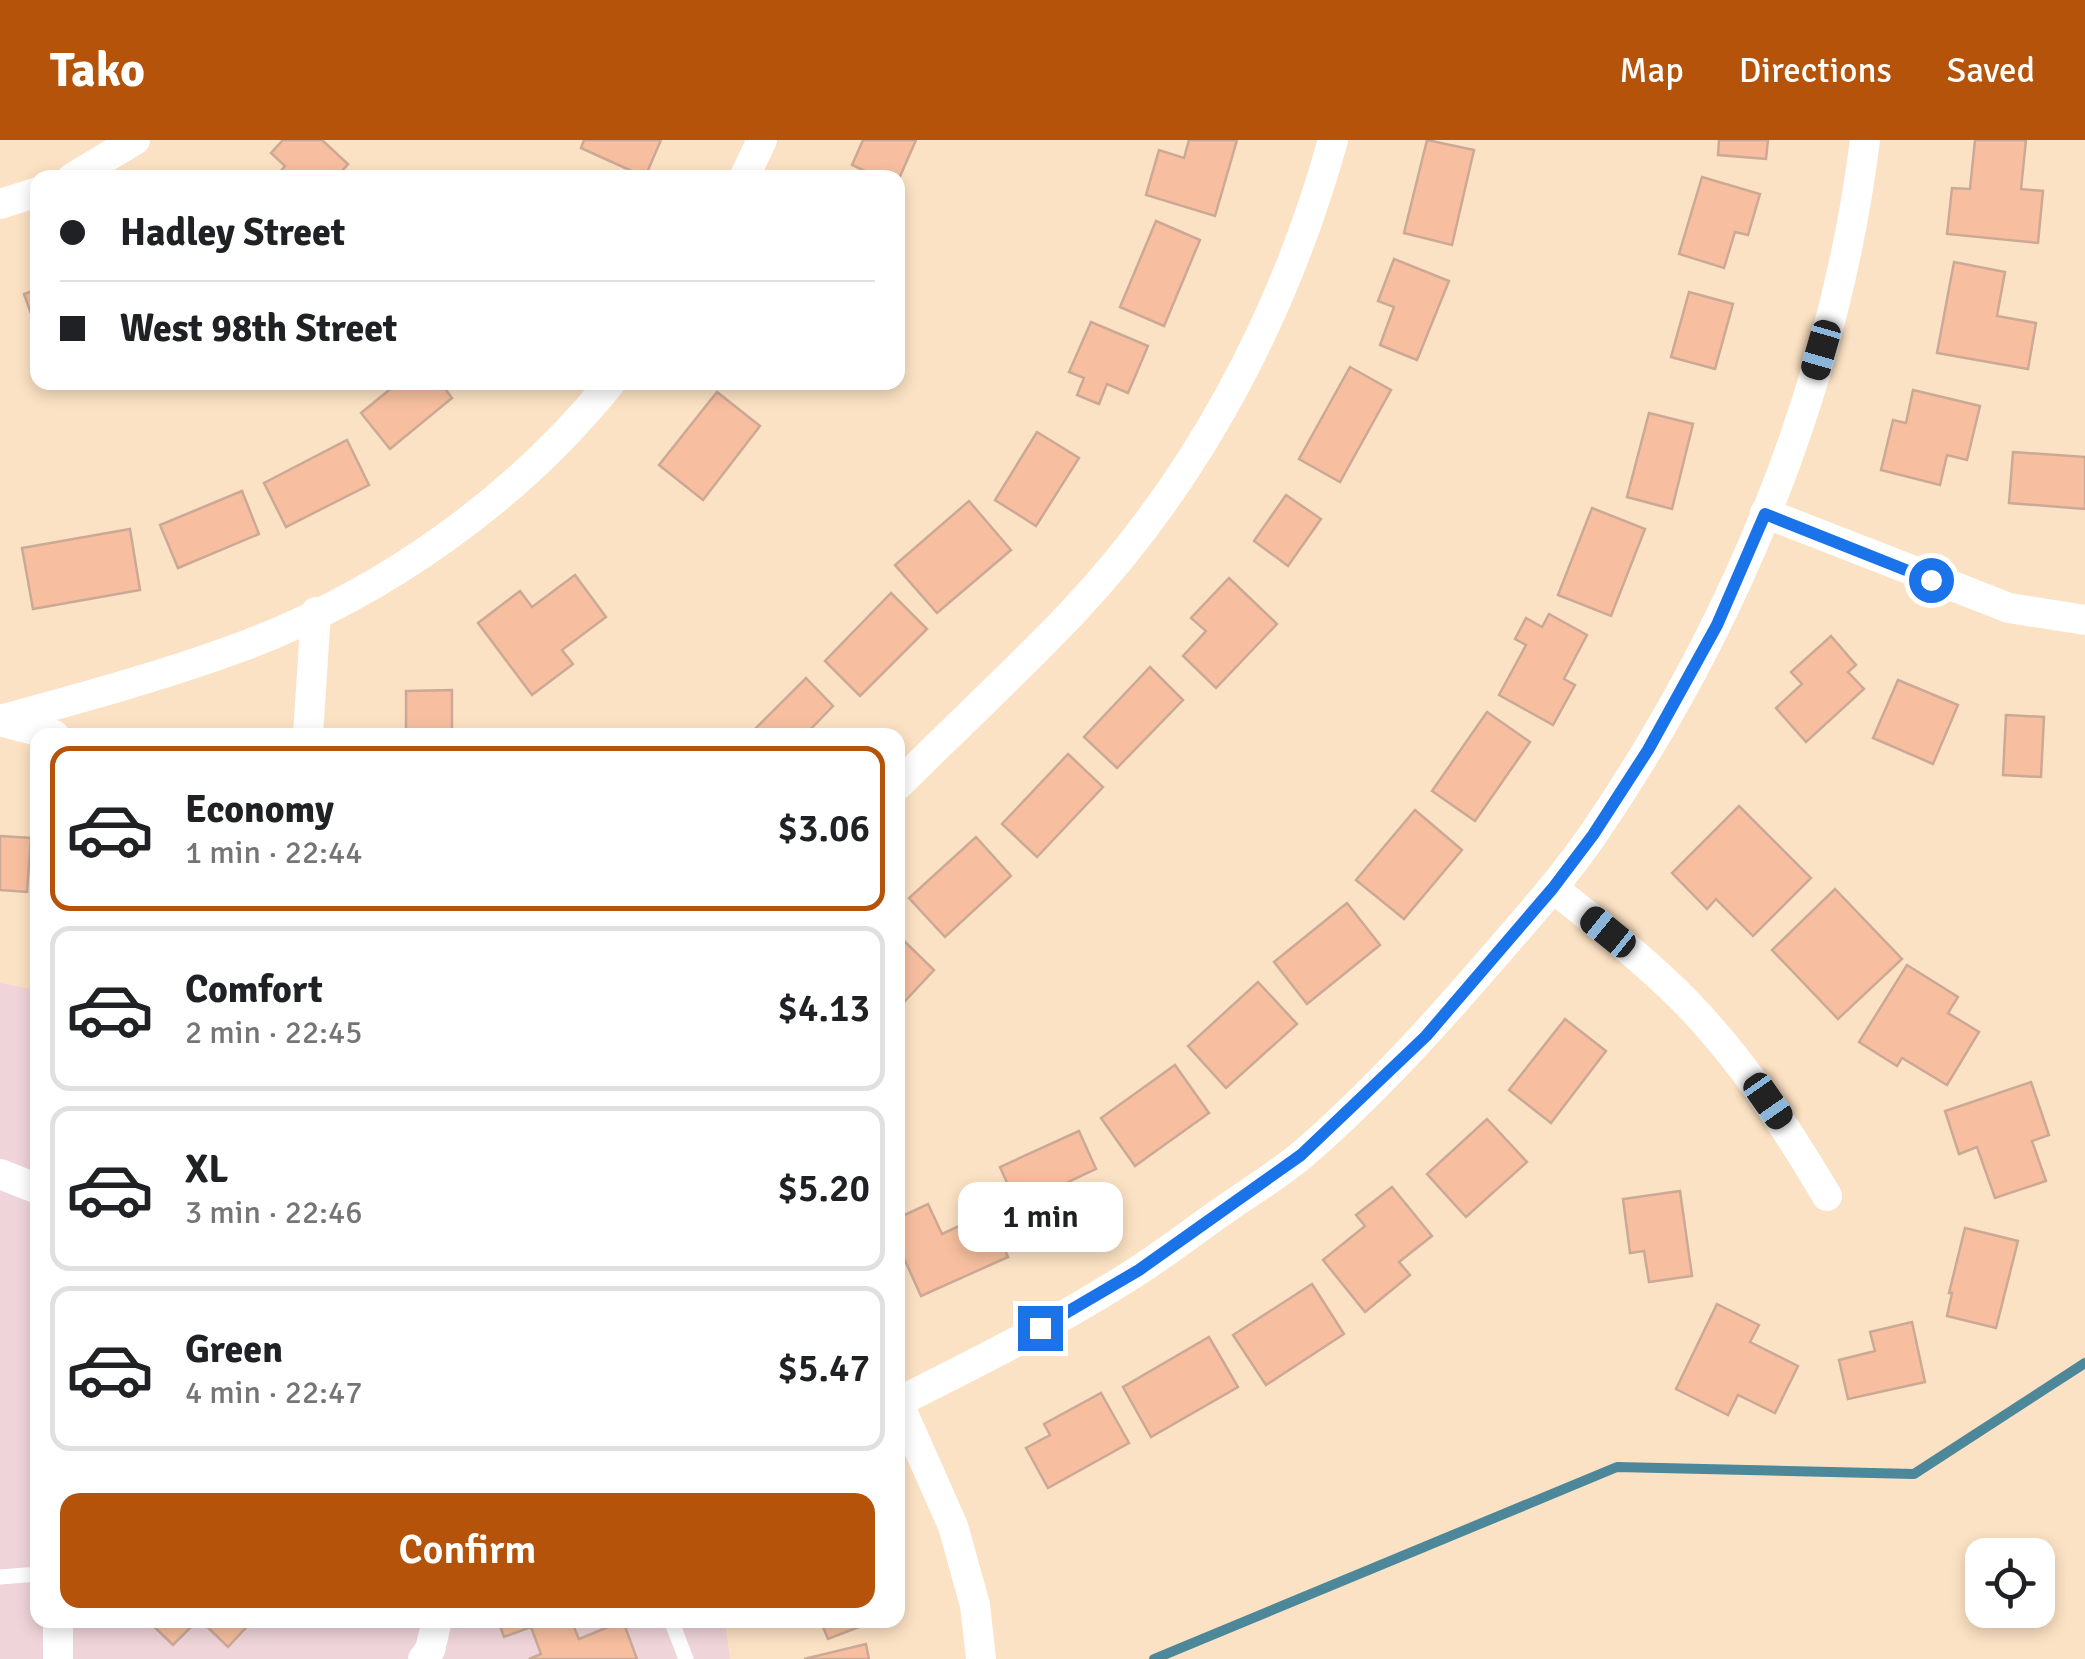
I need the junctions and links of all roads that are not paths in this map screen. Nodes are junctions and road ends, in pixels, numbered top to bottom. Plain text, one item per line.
1 (134, 140) edge
2 (762, 140) edge
3 (1334, 140) edge
4 (1866, 140) edge
5 (85, 170) edge
6 (748, 170) edge
7 (30, 195) edge
8 (0, 204) edge
9 (603, 390) edge
10 (1765, 514) junction
11 (316, 612) junction
12 (2085, 620) edge
13 (0, 720) edge
14 (30, 728) edge
15 (308, 728) edge
16 (905, 778) edge
17 (1553, 888) junction
18 (0, 1174) edge
19 (30, 1186) edge
20 (1827, 1196) dead end
21 (905, 1398) edge
22 (905, 1418) edge
23 (30, 1575) edge
24 (0, 1578) edge
25 (58, 1628) edge
26 (435, 1628) edge
27 (674, 1628) edge
28 (58, 1659) edge
29 (423, 1659) edge
30 (686, 1659) edge
31 (981, 1659) edge

1 - 5 street
2 - 6 street
3 - 16 street
4 - 10 street
7 - 8 street
9 - 11 street
10 - 12 street
10 - 17 street
11 - 13 street
11 - 15 street
13 - 14 street
17 - 20 street
17 - 21 street
18 - 19 street
22 - 31 street
23 - 24 lane
25 - 28 street
26 - 29 street
27 - 30 lane

